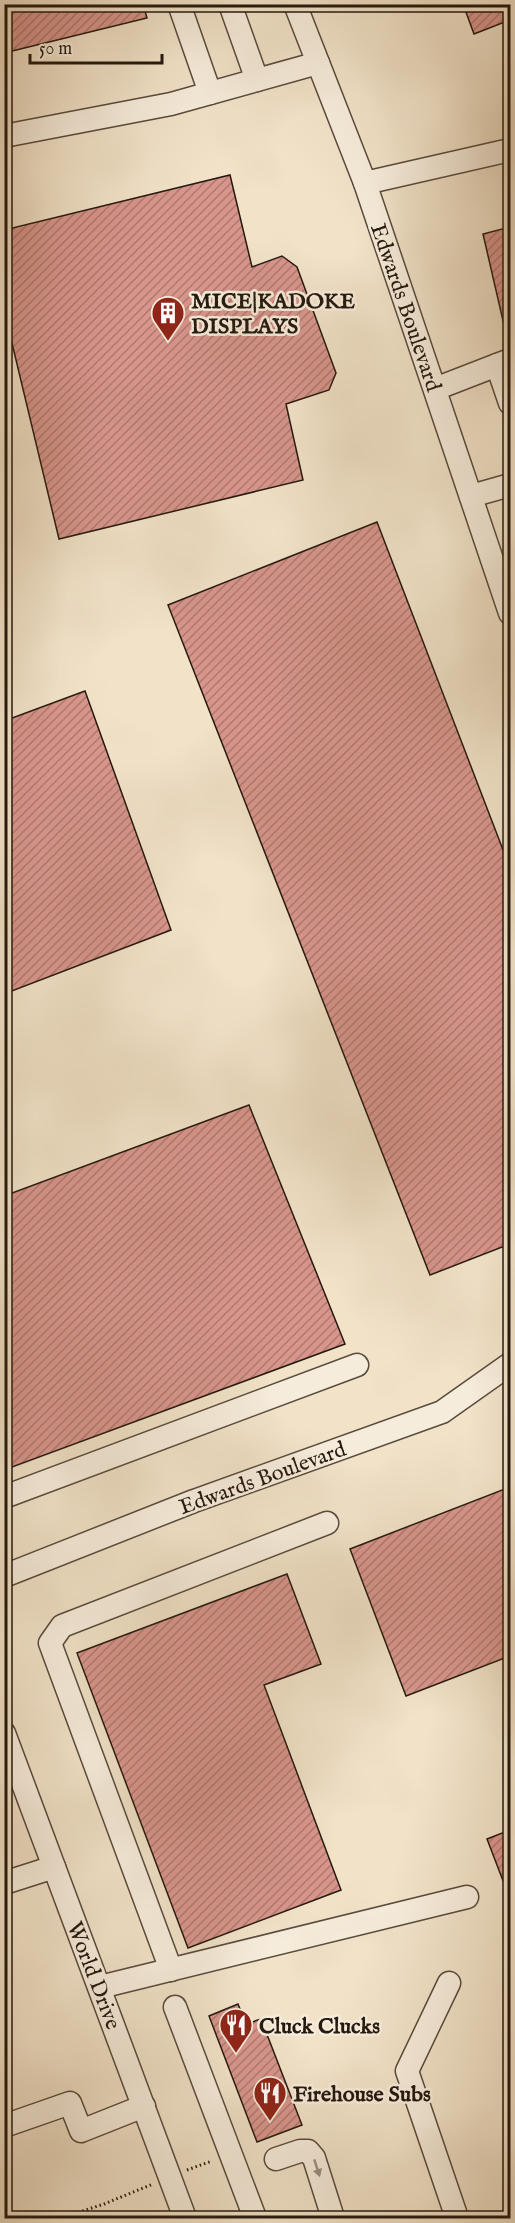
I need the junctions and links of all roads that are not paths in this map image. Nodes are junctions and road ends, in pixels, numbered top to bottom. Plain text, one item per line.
1 (179, 4) edge
2 (230, 4) edge
3 (295, 4) edge
4 (318, 63) junction
5 (258, 80) junction
6 (210, 93) junction
7 (4, 136) edge
8 (510, 150) edge
9 (365, 183) junction
10 (504, 363) edge
11 (435, 389) junction
12 (510, 403) edge
13 (510, 485) edge
14 (471, 496) junction
15 (510, 613) edge
16 (510, 1364) edge
17 (357, 1365) dead end
18 (4, 1497) edge
19 (327, 1523) dead end
20 (4, 1576) edge
21 (4, 1733) edge
22 (54, 1867) junction
23 (4, 1883) edge
24 (467, 1897) dead end
25 (171, 1970) junction
26 (448, 1983) dead end
27 (100, 1987) junction
28 (176, 2007) dead end
29 (144, 2106) junction
30 (4, 2126) edge
31 (276, 2160) dead end
32 (185, 2218) edge
33 (255, 2218) edge
34 (333, 2218) edge
35 (457, 2218) edge

1 - 6 street
2 - 5 street
3 - 4 street, Edwards Boulevard
4 - 5 street
4 - 9 street, Edwards Boulevard
5 - 6 street
6 - 7 street
8 - 9 street
9 - 11 street, Edwards Boulevard
10 - 11 street
10 - 12 street
11 - 14 street, Edwards Boulevard
13 - 14 street
14 - 15 street, Edwards Boulevard
16 - 20 street, Edwards Boulevard
17 - 18 street
19 - 25 street
21 - 22 street, World Drive
22 - 23 street
22 - 27 street, World Drive
24 - 25 street
25 - 27 street
26 - 35 street
27 - 29 street, World Drive
28 - 33 street
29 - 30 street
29 - 32 street, World Drive
31 -> 34 street

